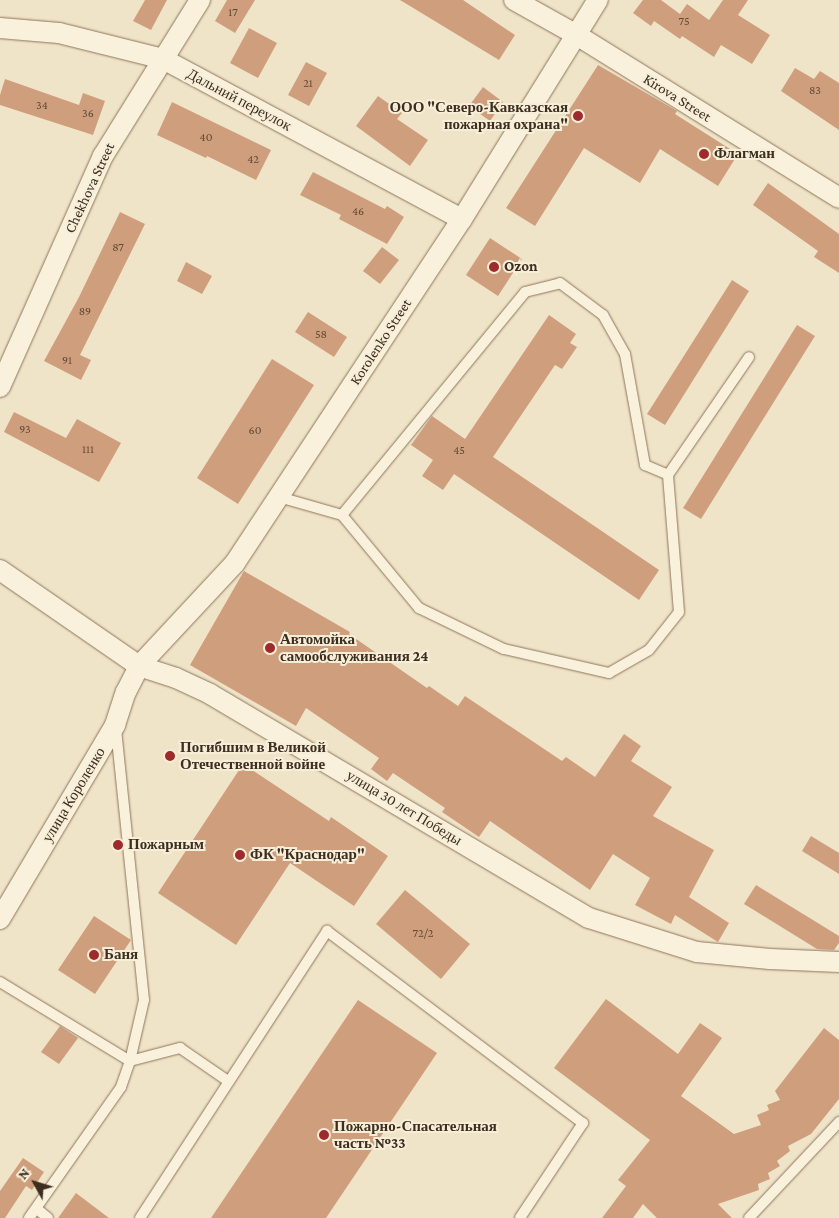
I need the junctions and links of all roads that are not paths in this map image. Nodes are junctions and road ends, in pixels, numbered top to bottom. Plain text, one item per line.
1 (200, 0) edge
2 (514, 0) edge
3 (598, 0) edge
4 (0, 28) edge
5 (575, 34) junction
6 (163, 60) junction
7 (839, 198) edge
8 (462, 219) junction
9 (749, 357) dead end
10 (0, 387) edge
11 (668, 475) junction
12 (278, 497) junction
13 (342, 515) junction
14 (0, 570) edge
15 (139, 666) junction
16 (115, 725) junction
17 (0, 919) edge
18 (839, 962) edge
19 (0, 982) edge
20 (130, 1061) junction
21 (228, 1081) junction
22 (839, 1122) edge
23 (37, 1210) junction
24 (29, 1218) edge
25 (48, 1218) edge
26 (140, 1218) edge
27 (520, 1218) edge
28 (749, 1218) edge

1 - 6 street, Chekhova Street
2 - 5 street, Kirova Street
3 - 5 street, Korolenko Street
4 - 6 street, Дальний переулок
5 - 7 street, Kirova Street
5 - 8 street, Korolenko Street
6 - 8 street, Дальний переулок
6 - 10 street, Chekhova Street
8 - 12 street, Korolenko Street
9 - 11 lane
11 - 13 lane
11 - 13 lane
12 - 13 lane
12 - 15 street, Korolenko Street
14 - 15 street, улица 30 лет Победы
15 - 16 street, улица Короленко
15 - 18 street, улица 30 лет Победы
16 - 17 street, улица Короленко
16 - 20 lane
19 - 20 lane
20 - 21 lane
20 - 23 lane
21 - 26 lane
21 - 27 lane
22 - 28 lane
23 - 24 lane
23 - 25 lane

